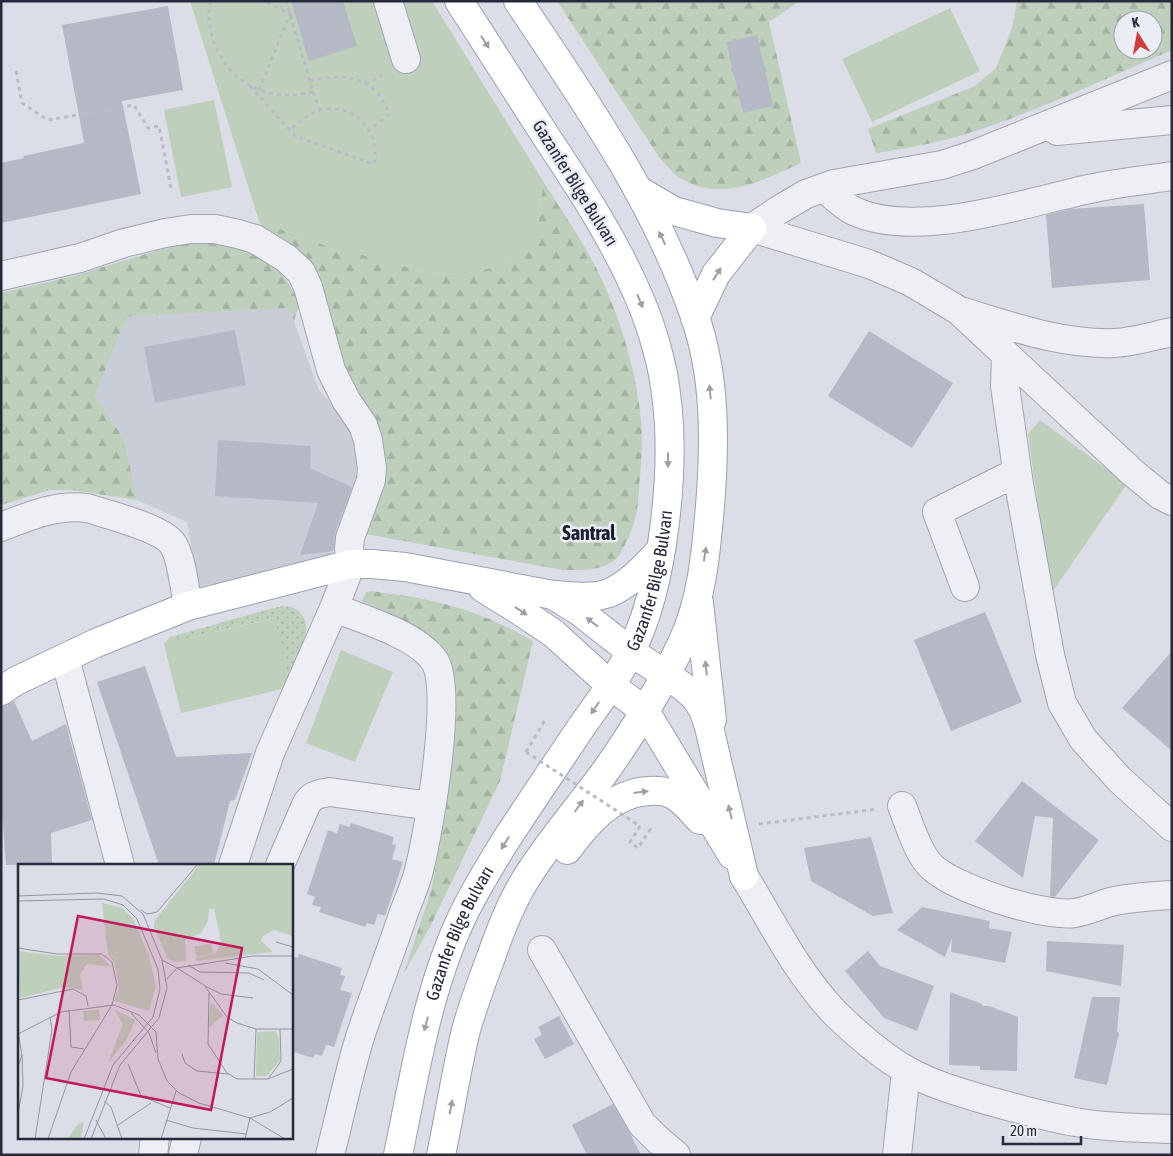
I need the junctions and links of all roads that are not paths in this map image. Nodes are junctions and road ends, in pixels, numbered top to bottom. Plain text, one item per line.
1 (388, 1) edge
2 (459, 1) edge
3 (518, 1) edge
4 (406, 59) dead end
5 (1172, 75) edge
6 (1172, 120) edge
7 (1030, 133) junction
8 (1172, 176) edge
9 (824, 188) junction
10 (638, 190) junction
11 (752, 228) junction
12 (1, 276) edge
13 (958, 310) junction
14 (696, 318) junction
15 (1172, 332) edge
16 (1006, 356) junction
17 (1017, 472) junction
18 (1172, 500) edge
19 (1, 527) edge
20 (660, 551) junction
21 (351, 564) junction
22 (464, 577) junction
23 (965, 587) dead end
24 (553, 595) junction
25 (698, 596) junction
26 (188, 606) junction
27 (334, 608) junction
28 (631, 652) junction
29 (65, 658) junction
30 (666, 674) junction
31 (610, 685) junction
32 (1, 691) edge
33 (645, 711) junction
34 (716, 751) junction
35 (431, 806) junction
36 (902, 806) road end
37 (1172, 827) edge
38 (729, 850) junction
39 (120, 864) edge
40 (233, 864) edge
41 (280, 864) edge
42 (744, 876) junction
43 (1172, 895) edge
44 (542, 950) dead end
45 (487, 969) junction
46 (906, 1071) junction
47 (1172, 1128) edge
48 (155, 1138) edge
49 (187, 1138) edge
50 (153, 1155) edge
51 (183, 1155) edge
52 (330, 1155) edge
53 (398, 1155) edge
54 (442, 1155) edge
55 (676, 1155) edge
56 (897, 1155) edge

1 - 4 street
2 -> 20 main road, Gazanfer Bilge Bulvarı
3 - 10 main road, Gazanfer Bilge Bulvarı
5 - 7 street
6 - 7 street
7 - 9 street
8 - 9 street
9 - 11 street
10 - 11 main road
14 -> 10 main road, Gazanfer Bilge Bulvarı
11 - 13 street
14 -> 11 main road
12 - 21 street
13 - 15 street
13 - 16 street
25 -> 14 main road, Gazanfer Bilge Bulvarı
16 - 17 street
16 - 18 street
17 - 23 street
17 - 37 street
19 - 26 street
20 - 24 main road
20 - 28 main road, Gazanfer Bilge Bulvarı
21 - 22 main road
21 - 26 main road
21 - 27 street
22 - 24 main road
22 -> 31 main road
28 -> 24 main road
25 - 30 main road, Gazanfer Bilge Bulvarı
34 -> 25 main road
26 - 29 main road
27 - 35 street
27 - 40 street
28 - 30 main road
28 - 31 main road, Gazanfer Bilge Bulvarı
29 - 32 main road
29 - 39 street
30 - 33 main road, Gazanfer Bilge Bulvarı
30 - 34 main road
31 - 33 main road
31 -> 53 main road, Gazanfer Bilge Bulvarı
33 - 38 main road
45 -> 33 main road, Gazanfer Bilge Bulvarı
42 -> 34 main road
35 - 41 street
35 - 52 street
36 - 43 street
38 - 42 main road
45 -> 38 main road
42 - 46 street
44 - 55 street
54 -> 45 main road, Gazanfer Bilge Bulvarı
46 - 47 street
46 - 56 street
48 - 50 street
49 - 51 street

